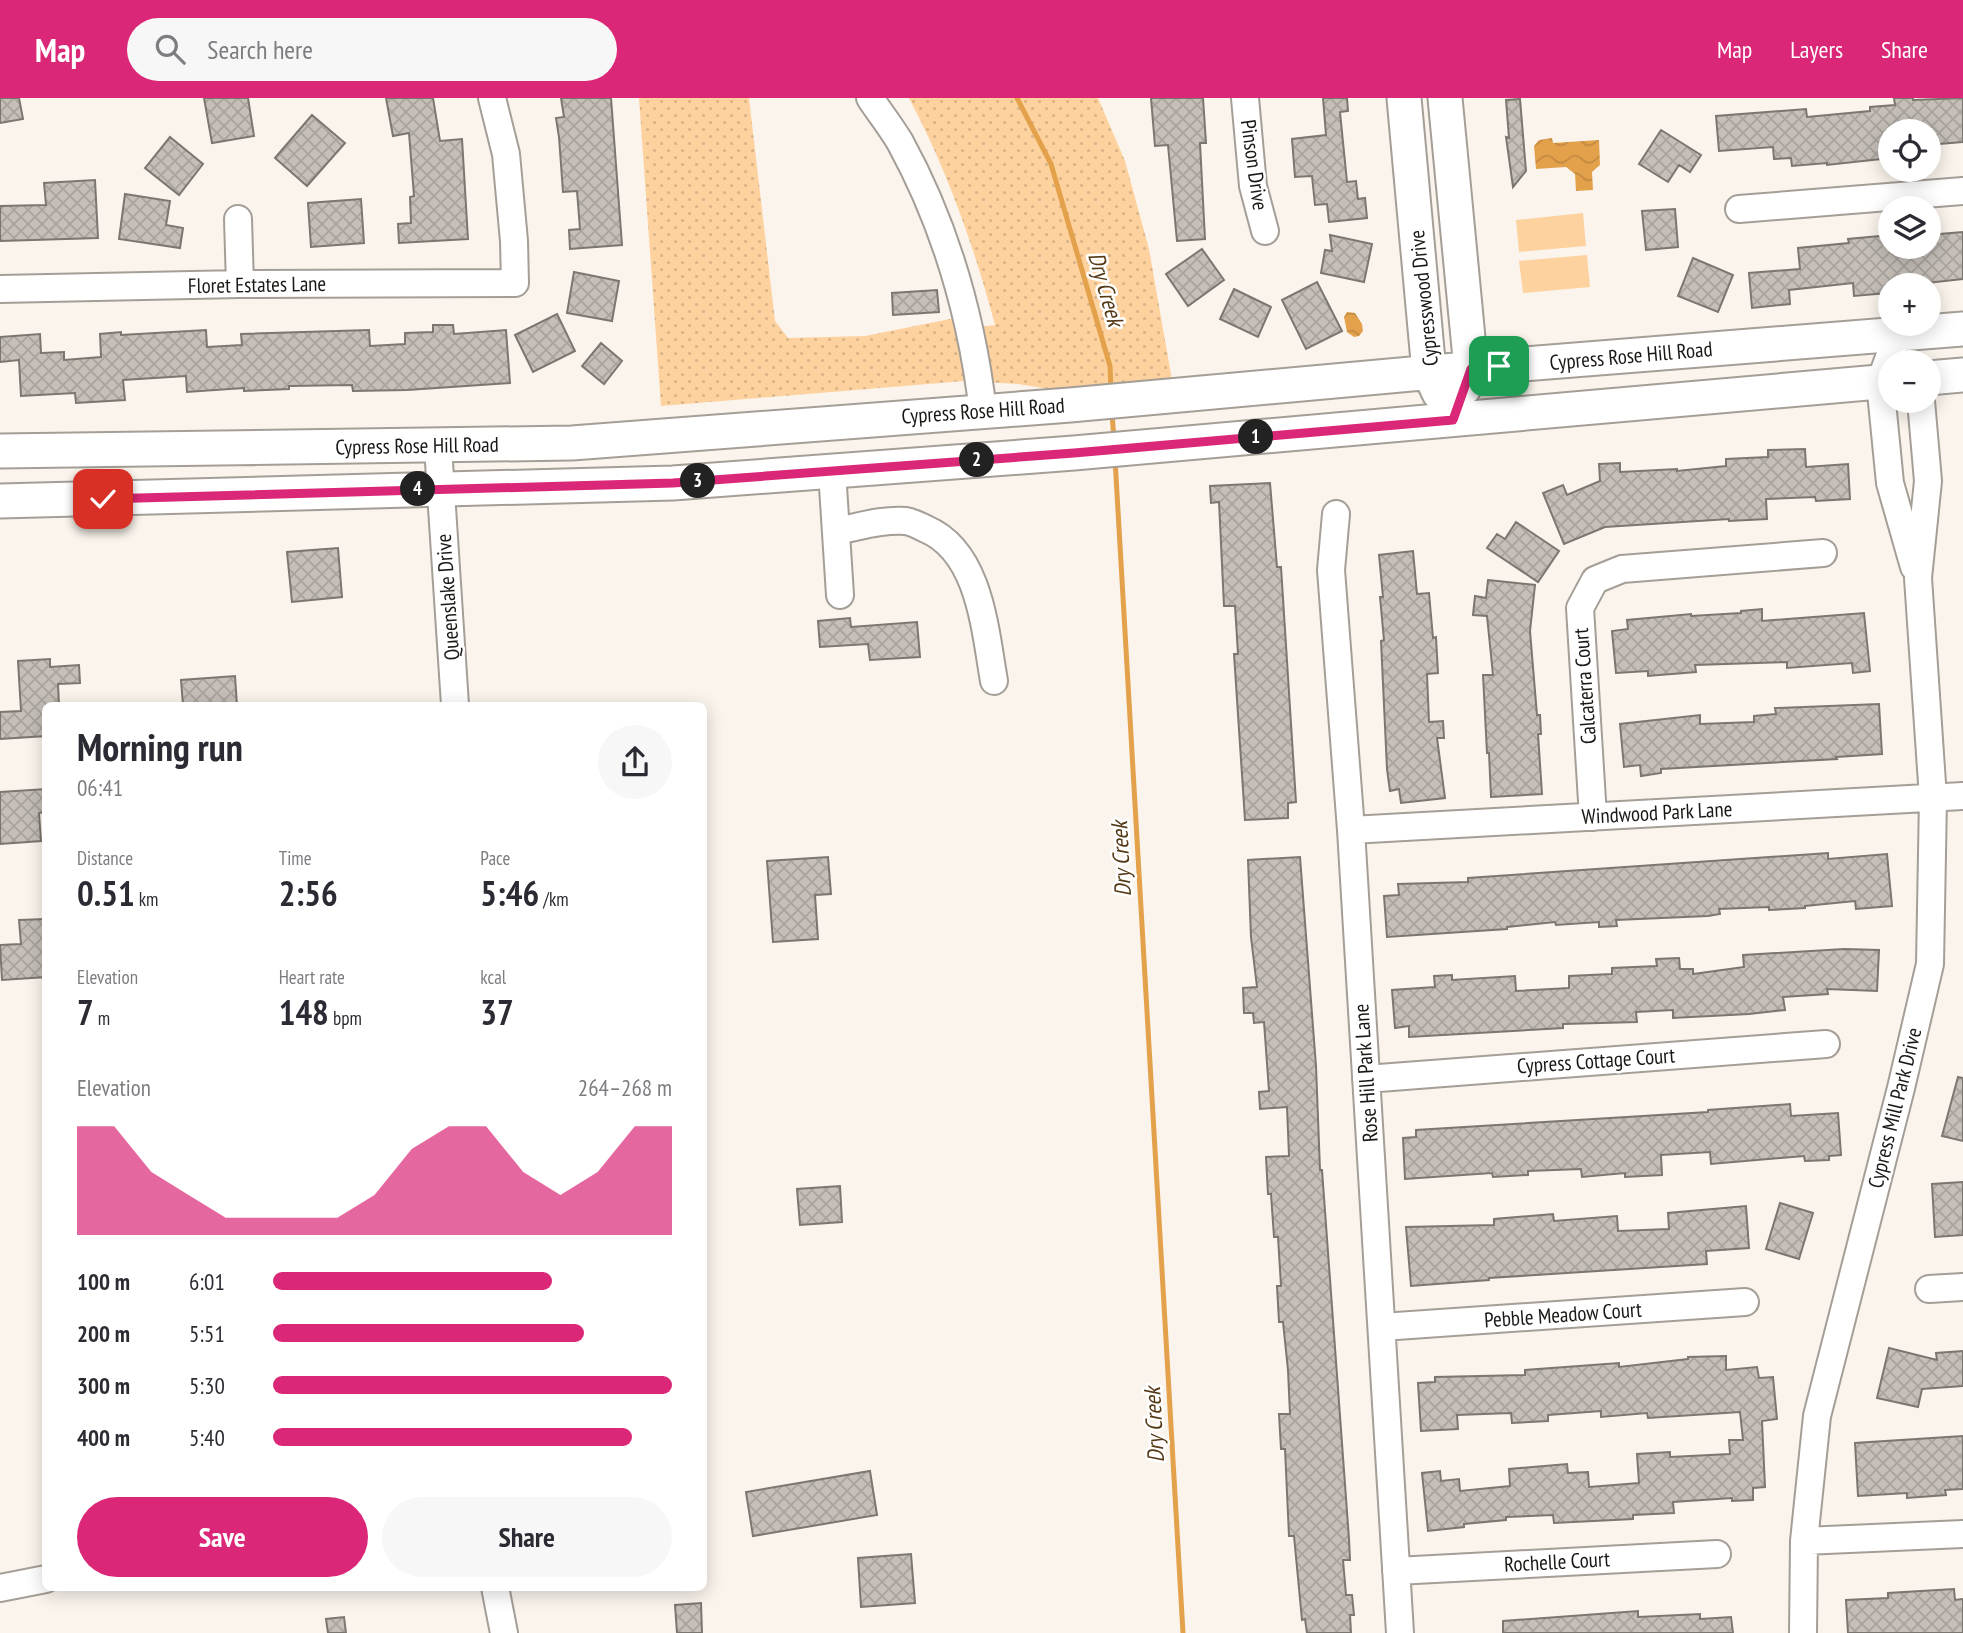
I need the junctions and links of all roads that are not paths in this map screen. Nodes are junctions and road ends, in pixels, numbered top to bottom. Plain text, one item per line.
1 (492, 98) edge
2 (870, 98) edge
3 (1245, 98) edge
4 (1404, 98) edge
5 (1445, 98) edge
6 (1963, 191) edge
7 (1739, 209) dead end
8 (238, 219) dead end
9 (1265, 231) dead end
10 (240, 284) junction
11 (0, 289) edge
12 (1963, 329) edge
13 (1904, 349) edge
14 (1471, 369) junction
15 (1429, 372) junction
16 (1963, 375) edge
17 (1941, 376) edge
18 (1878, 382) edge
19 (982, 412) junction
20 (1887, 413) edge
21 (1922, 413) edge
22 (1453, 420) junction
23 (438, 447) junction
24 (0, 452) edge
25 (832, 471) junction
26 (440, 488) junction
27 (0, 501) edge
28 (1336, 514) dead end
29 (836, 531) junction
30 (1823, 553) dead end
31 (1917, 578) junction
32 (839, 595) dead end
33 (994, 681) dead end
34 (455, 702) edge
35 (1963, 796) edge
36 (1933, 798) junction
37 (1593, 817) junction
38 (1351, 830) junction
39 (1826, 1044) dead end
40 (1366, 1079) junction
41 (1963, 1287) edge
42 (1929, 1289) dead end
43 (1745, 1302) dead end
44 (1381, 1327) junction
45 (1963, 1534) edge
46 (1804, 1541) junction
47 (1717, 1554) dead end
48 (1396, 1571) junction
49 (42, 1580) edge
50 (0, 1588) edge
51 (496, 1591) edge
52 (503, 1633) edge
53 (1400, 1633) edge
54 (1803, 1633) edge

1 - 10 street, Floret Estates Lane
2 - 19 street
3 - 9 street, Pinson Drive
4 - 15 main road, Cypresswood Drive
5 - 14 main road, Cypresswood Drive
6 - 7 street
8 - 10 street
10 - 11 street, Floret Estates Lane
12 - 13 main road, Cypress Rose Hill Road
13 - 14 main road, Cypress Rose Hill Road
14 - 15 main road, Cypress Rose Hill Road
14 - 22 main road, Cypresswood Drive
15 - 19 main road, Cypress Rose Hill Road
15 - 22 main road, Cypresswood Drive
16 - 17 main road
18 - 22 main road, Cypress Rose Hill Road
19 - 23 main road, Cypress Rose Hill Road
20 - 31 street
21 - 31 street
22 - 25 main road, Cypress Rose Hill Road
23 - 24 main road, Cypress Rose Hill Road
23 - 26 street, Queenslake Drive
25 - 26 main road, Cypress Rose Hill Road
25 - 29 street
26 - 27 main road, Cypress Rose Hill Road
26 - 34 street, Queenslake Drive
28 - 38 street, Rose Hill Park Lane
29 - 32 street
29 - 33 street
30 - 37 street, Calcaterra Court
31 - 36 street, Cypress Mill Park Drive
35 - 36 street, Windwood Park Lane
36 - 37 street, Windwood Park Lane
36 - 46 street, Cypress Mill Park Drive
37 - 38 street, Windwood Park Lane
38 - 40 street, Rose Hill Park Lane
39 - 40 street, Cypress Cottage Court
40 - 44 street, Rose Hill Park Lane
41 - 42 street
43 - 44 street, Pebble Meadow Court
44 - 48 street, Rose Hill Park Lane
45 - 46 street
46 - 54 street, Cypress Mill Park Drive
47 - 48 street, Rochelle Court
48 - 53 street, Rose Hill Park Lane
49 - 50 street
51 - 52 street

